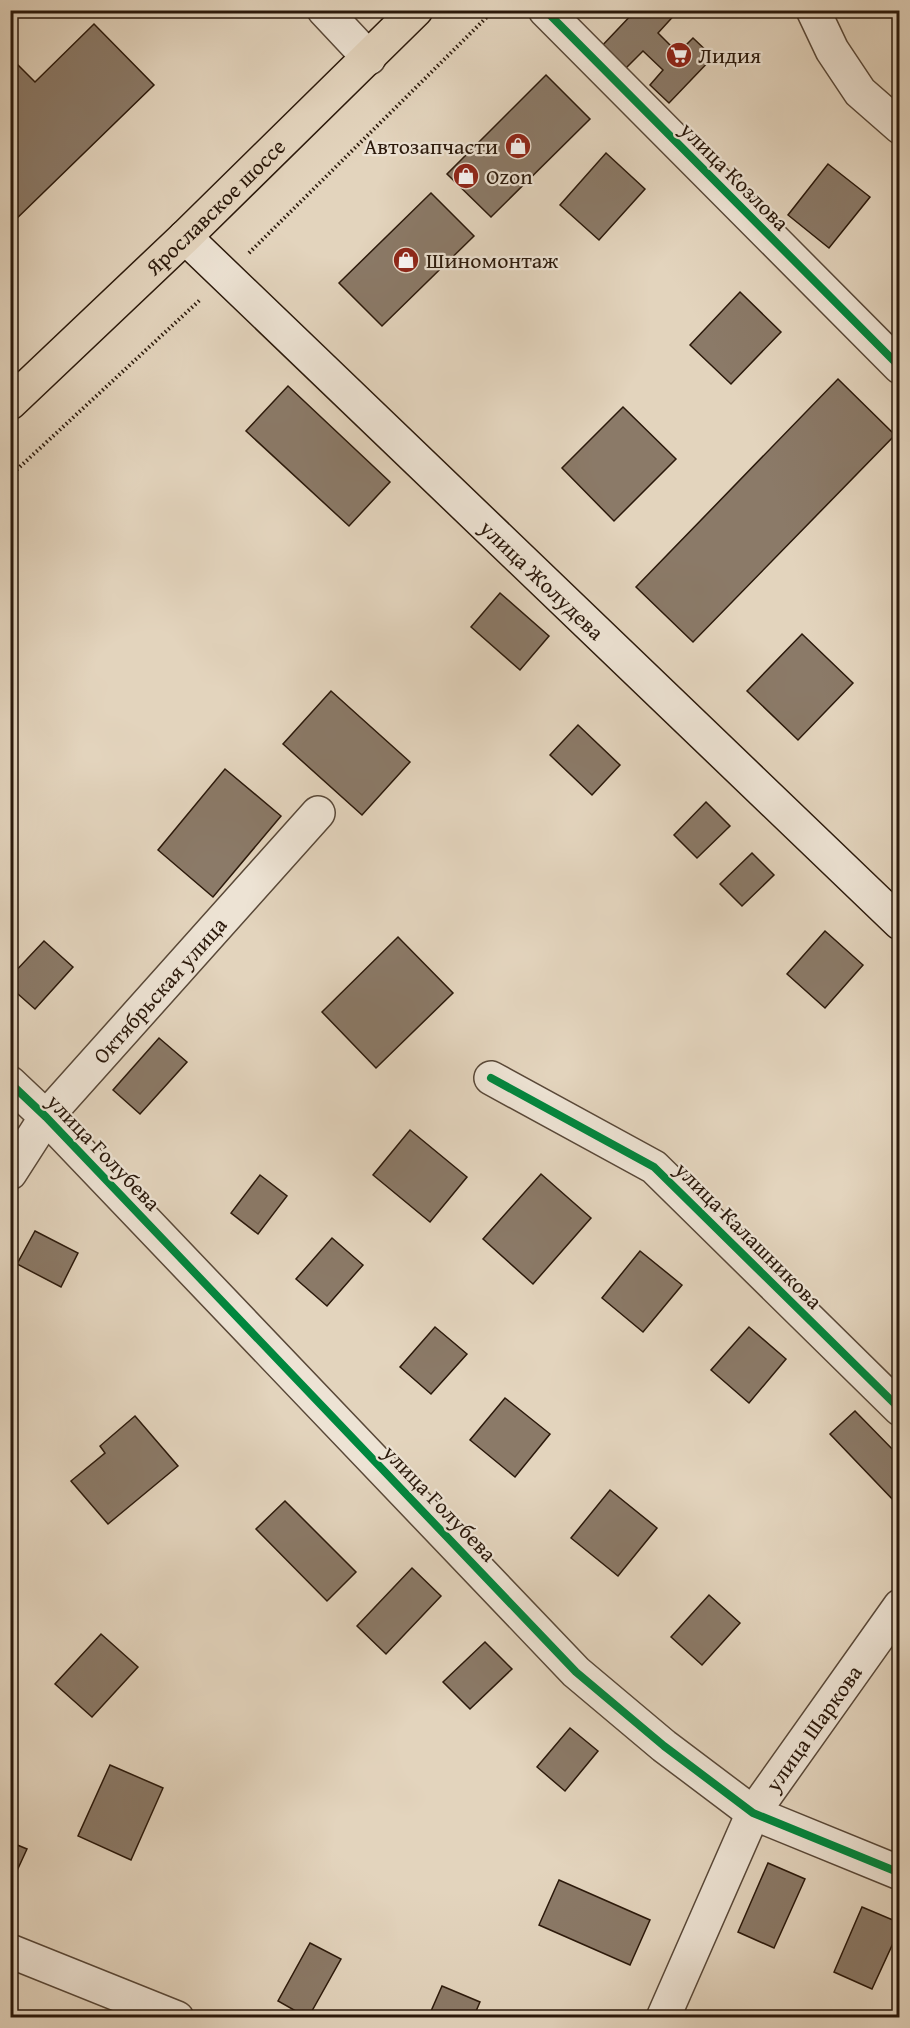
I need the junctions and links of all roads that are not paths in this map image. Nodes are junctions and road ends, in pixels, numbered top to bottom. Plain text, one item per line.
1 (324, 10) edge
2 (416, 10) edge
3 (545, 10) edge
4 (813, 10) edge
5 (369, 58) junction
6 (900, 127) edge
7 (185, 237) junction
8 (900, 367) edge
9 (10, 403) edge
10 (318, 813) dead end
11 (900, 922) edge
12 (490, 1078) dead end
13 (10, 1083) edge
14 (46, 1117) junction
15 (10, 1173) edge
16 (900, 1409) edge
17 (900, 1606) edge
18 (753, 1813) junction
19 (900, 1873) edge
20 (10, 1951) edge
21 (177, 2018) edge
22 (663, 2018) edge

1 - 5 street
2 - 5 main road, Ярославское шоссе
3 - 8 street, улица Козлова
4 - 6 street
5 - 7 main road, Ярославское шоссе
7 - 9 main road, Ярославское шоссе
7 - 11 street, улица Жолудева
10 - 14 street, Октябрьская улица
12 - 16 street, улица Калашникова
13 - 14 street, улица Голубева
14 - 15 street, Октябрьская улица
14 - 18 street, улица Голубева
17 - 18 street, улица Шаркова
18 - 19 street, улица Голубева
18 - 22 street, улица Шаркова
20 - 21 street

